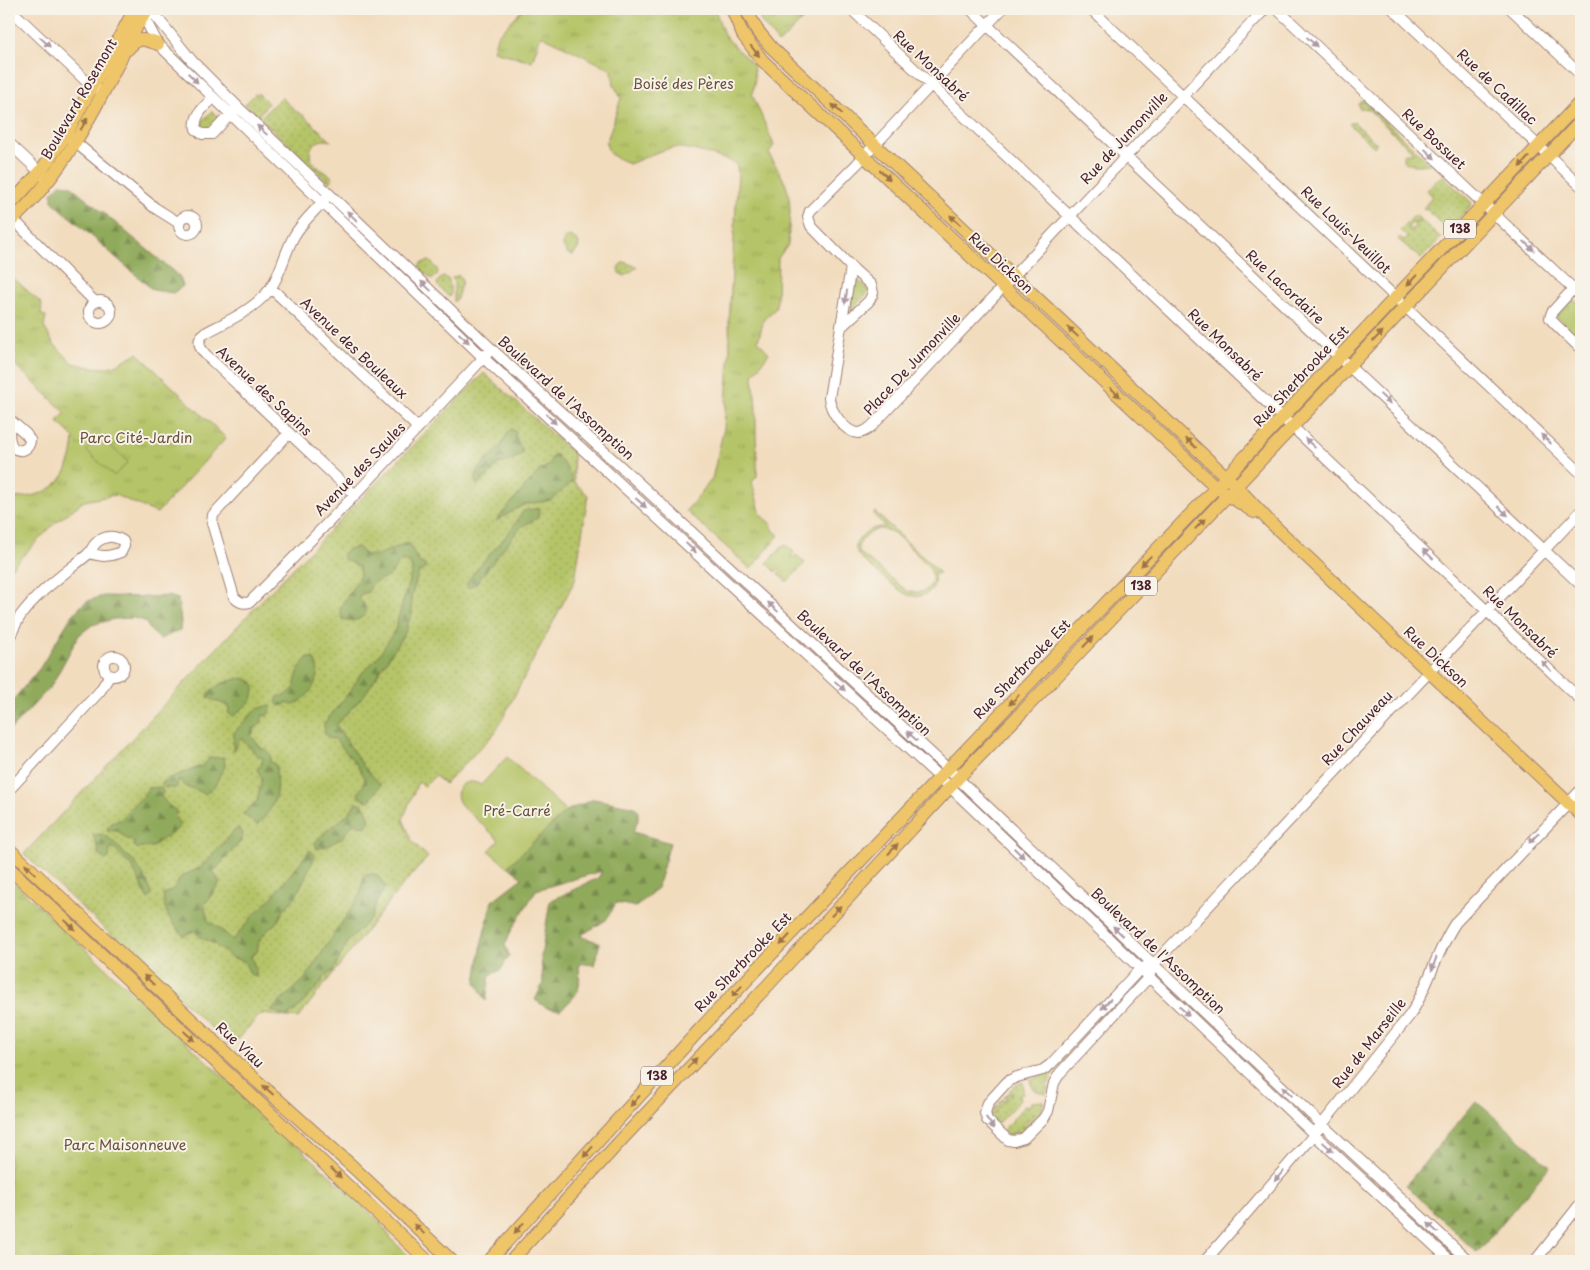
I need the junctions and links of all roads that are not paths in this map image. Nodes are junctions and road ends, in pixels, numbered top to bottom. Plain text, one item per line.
1 (10, 9) edge
2 (732, 9) edge
3 (746, 9) edge
4 (851, 9) edge
5 (970, 9) edge
6 (1002, 9) edge
7 (1091, 9) edge
8 (1265, 9) edge
9 (1277, 9) edge
10 (1393, 9) edge
11 (1511, 9) edge
12 (143, 10) edge
13 (986, 24) junction
14 (158, 44) junction
15 (122, 57) junction
16 (1581, 75) edge
17 (930, 84) junction
18 (98, 89) junction
19 (1183, 96) junction
20 (213, 98) junction
21 (1581, 101) edge
22 (234, 110) junction
23 (1581, 121) edge
24 (70, 138) junction
25 (9, 143) edge
26 (875, 144) junction
27 (1539, 146) junction
28 (864, 155) junction
29 (1126, 156) junction
30 (1549, 156) junction
31 (45, 176) junction
32 (1581, 186) edge
33 (326, 198) junction
34 (9, 206) edge
35 (1489, 208) junction
36 (1069, 216) junction
37 (10, 219) edge
38 (179, 223) dead end
39 (851, 267) junction
40 (1014, 275) junction
41 (1003, 286) junction
42 (271, 288) junction
43 (1573, 289) junction
44 (1581, 296) edge
45 (1396, 297) junction
46 (95, 302) dead end
47 (1406, 307) junction
48 (841, 327) junction
49 (492, 349) junction
50 (1581, 350) edge
51 (484, 357) junction
52 (1339, 357) junction
53 (1349, 366) junction
54 (1282, 418) junction
55 (1292, 427) junction
56 (418, 428) junction
57 (289, 433) junction
58 (1581, 473) edge
59 (1226, 477) junction
60 (1216, 487) junction
61 (1232, 491) junction
62 (354, 495) junction
63 (1581, 511) edge
64 (1545, 550) junction
65 (89, 553) dead end
66 (1581, 585) edge
67 (1488, 610) junction
68 (9, 638) edge
69 (1429, 672) junction
70 (110, 675) dead end
71 (1581, 700) edge
72 (944, 774) junction
73 (954, 783) junction
74 (9, 790) edge
75 (1581, 790) edge
76 (1568, 803) junction
77 (991, 811) junction
78 (1581, 815) edge
79 (984, 819) junction
80 (9, 849) edge
81 (9, 868) edge
82 (1153, 965) junction
83 (1140, 969) junction
84 (1149, 978) junction
85 (1322, 1125) junction
86 (611, 1126) junction
87 (1314, 1134) junction
88 (623, 1138) junction
89 (1581, 1203) edge
90 (519, 1256) edge
91 (428, 1261) edge
92 (452, 1261) edge
93 (489, 1261) edge
94 (511, 1261) edge
95 (1206, 1261) edge
96 (1451, 1261) edge
97 (1469, 1261) edge
98 (1536, 1261) edge

1 -> 18 street
2 -> 28 main road, Rue Dickson
26 -> 3 main road, Rue Dickson
4 - 17 street, Rue Monsabré
5 - 13 street, Rue Lacordaire
6 - 13 street
7 - 19 street, Rue Louis-Veuillot
8 - 19 street, Rue de Jumonville
9 -> 35 street, Rue Bossuet
10 - 27 street, Rue de Cadillac
11 - 16 street
12 - 14 street, Boulevard de l'Assomption
12 - 15 main road, Boulevard Rosemont
12 - 18 main road, Boulevard Rosemont
12 - 22 street, Boulevard de l'Assomption
13 - 17 street
13 - 29 street, Rue Lacordaire
14 - 15 main road
14 -> 20 street, Boulevard de l'Assomption
15 - 18 main road, Boulevard Rosemont
17 - 26 street
17 - 36 street, Rue Monsabré
18 - 24 main road, Boulevard Rosemont
19 - 29 street, Rue de Jumonville
19 - 45 street, Rue Louis-Veuillot
20 - 22 street, Boulevard de l'Assomption
20 - 22 street
21 - 27 main road, Rue Sherbrooke Est / 138
22 - 33 street, Boulevard de l'Assomption
23 - 30 main road, Rue Sherbrooke Est / 138
24 - 31 main road, Boulevard Rosemont
24 - 38 street
25 - 31 street
26 - 28 street
40 -> 26 main road, Rue Dickson
27 - 30 street, Rue de Cadillac
27 -> 35 main road, Rue Sherbrooke Est / 138
28 - 39 street
28 -> 41 main road, Rue Dickson
29 - 36 street, Rue de Jumonville
29 - 52 street, Rue Lacordaire
30 - 32 street, Rue de Cadillac
30 - 35 main road, Rue Sherbrooke Est / 138
31 - 34 main road, Boulevard Rosemont
31 - 37 main road, Boulevard Rosemont
33 - 42 street, Avenue des Sapins
49 -> 33 street, Boulevard de l'Assomption
33 -> 51 street, Boulevard de l'Assomption
35 -> 43 street, Rue Bossuet
35 -> 45 main road, Rue Sherbrooke Est / 138
35 - 47 main road, Rue Sherbrooke Est / 138
36 - 40 street, Rue de Jumonville
36 - 54 street, Rue Monsabré
37 - 46 street
39 -> 48 street, Place De Jumonville
39 - 48 street
40 - 41 street, Rue de Jumonville
59 -> 40 main road, Rue Dickson
41 - 48 street, Place De Jumonville
41 -> 60 main road, Rue Dickson
42 - 56 street, Avenue des Bouleaux
42 - 57 street, Avenue des Sapins
43 - 44 street, Rue Bossuet
43 - 50 street
45 - 47 street, Rue Louis-Veuillot
45 - 52 main road, Rue Sherbrooke Est / 138
53 -> 47 main road, Rue Sherbrooke Est / 138
58 -> 47 street, Rue Louis-Veuillot
49 - 51 street, Avenue des Saules
72 -> 49 street, Boulevard de l'Assomption
51 - 56 street, Avenue des Saules
51 -> 72 street, Boulevard de l'Assomption
52 - 53 street, Rue Lacordaire
52 - 54 main road, Rue Sherbrooke Est / 138
53 - 55 main road, Rue Sherbrooke Est / 138
53 -> 64 street, Rue Lacordaire
54 - 55 street, Rue Monsabré
54 - 59 main road, Rue Sherbrooke Est / 138
55 - 61 main road, Rue Sherbrooke Est / 138
67 -> 55 street, Rue Monsabré
56 - 62 street, Avenue des Saules
57 - 62 street, Avenue des Sapins
57 - 62 street, Avenue des Saules
59 - 60 main road, Rue Sherbrooke Est / 138
59 - 61 main road, Rue Dickson
60 - 61 main road, Rue Dickson
60 -> 72 main road, Rue Sherbrooke Est / 138
61 - 69 main road, Rue Dickson
73 -> 61 main road, Rue Sherbrooke Est / 138
63 - 64 street, Rue Chauveau
64 - 66 street, Rue Lacordaire
64 - 67 street, Rue Chauveau
65 - 68 street
67 - 69 street, Rue Chauveau
71 -> 67 street, Rue Monsabré
69 - 76 main road, Rue Dickson
69 - 82 street, Rue Chauveau
70 - 74 street
72 - 73 street, Boulevard de l'Assomption
72 -> 86 main road, Rue Sherbrooke Est / 138
73 - 77 street, Boulevard de l'Assomption
73 - 79 street, Boulevard de l'Assomption
88 -> 73 main road, Rue Sherbrooke Est / 138
75 - 76 street, Rue de Marseille
76 - 78 main road, Rue Dickson
76 -> 85 street, Rue de Marseille
77 - 79 street
82 -> 77 street, Boulevard de l'Assomption
79 -> 83 street, Boulevard de l'Assomption
92 -> 80 main road, Rue Viau
81 -> 91 main road, Rue Viau
82 - 83 street, Rue Chauveau
82 - 84 street, Rue Chauveau
85 -> 82 street, Boulevard de l'Assomption
83 - 84 street, Boulevard de l'Assomption
83 -> 84 street, Rue Chauveau
84 -> 87 street, Boulevard de l'Assomption
85 - 87 street, Rue de Marseille
97 -> 85 street, Boulevard de l'Assomption
86 - 88 main road
86 -> 93 main road, Rue Sherbrooke Est / 138
87 -> 95 street, Rue de Marseille
87 -> 96 street, Boulevard de l'Assomption
88 - 90 main road, Rue Sherbrooke Est / 138
89 - 98 street
90 - 94 main road, Rue Sherbrooke Est / 138

